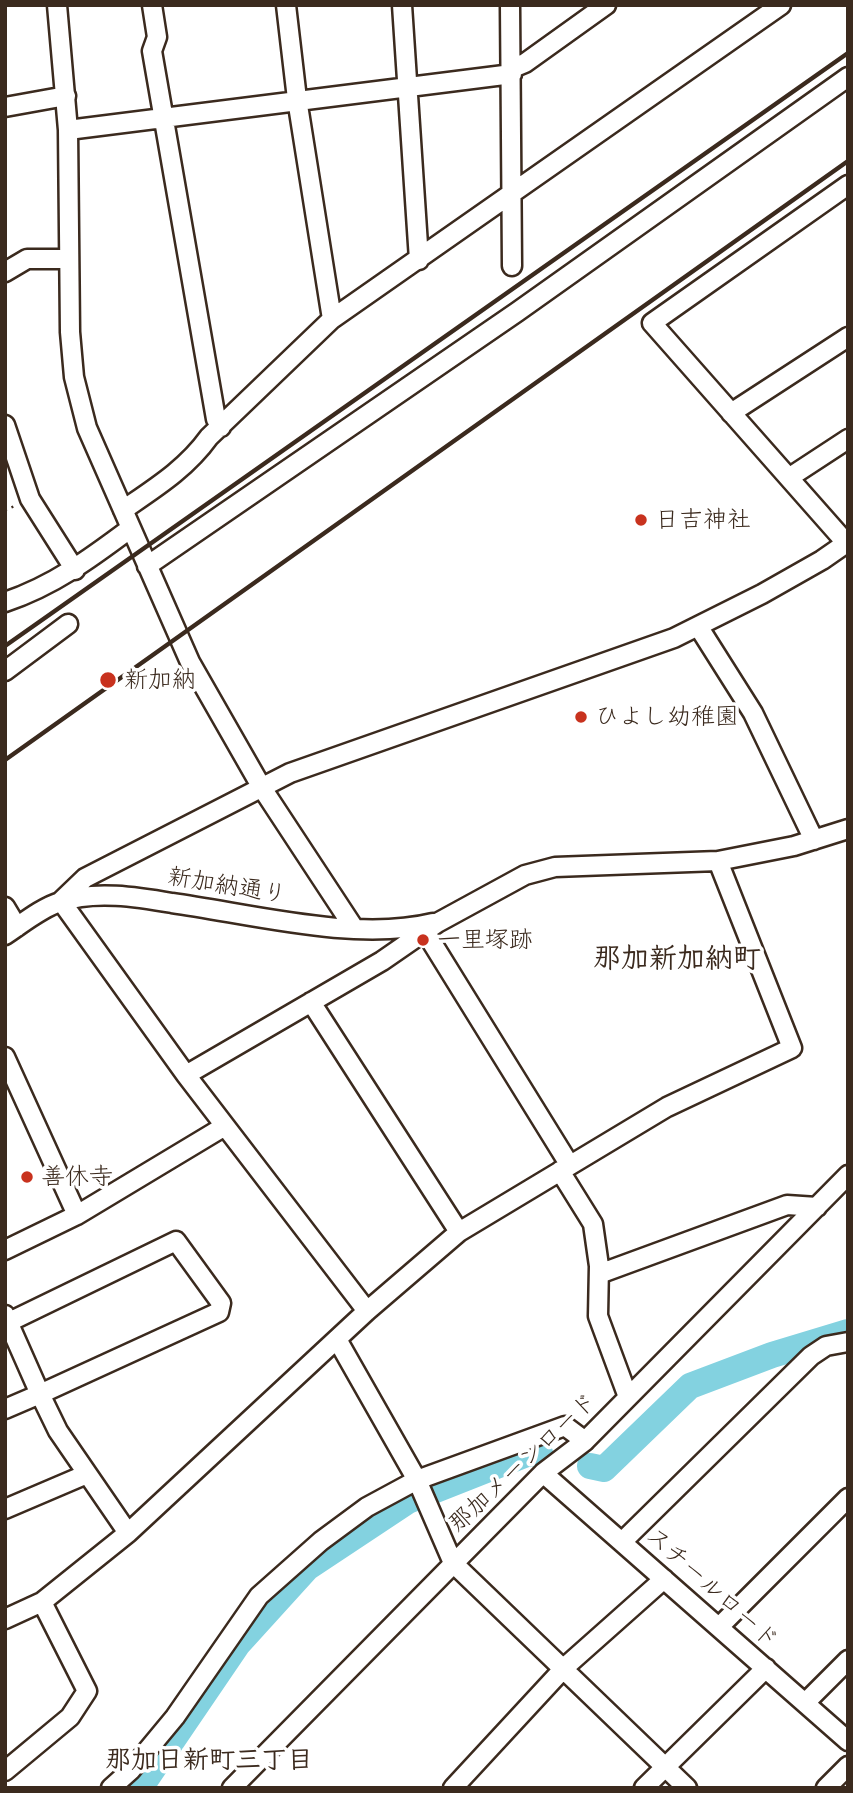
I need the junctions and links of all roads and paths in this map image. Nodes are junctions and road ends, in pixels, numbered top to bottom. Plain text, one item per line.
1 (57, 5) edge
2 (152, 5) edge
3 (286, 5) edge
4 (402, 5) edge
5 (510, 5) edge
6 (607, 5) edge
7 (781, 5) edge
8 (512, 71) junction
9 (848, 77) edge
10 (407, 86) junction
11 (66, 96) junction
12 (297, 99) junction
13 (5, 107) edge
14 (165, 118) junction
15 (68, 130) junction
16 (848, 185) edge
17 (510, 195) junction
18 (68, 259) junction
19 (419, 260) junction
20 (512, 267) dead end
21 (5, 272) edge
22 (332, 319) junction
23 (848, 337) edge
24 (731, 413) junction
25 (5, 425) edge
26 (221, 427) junction
27 (848, 439) edge
28 (790, 477) junction
29 (123, 510) junction
30 (131, 528) junction
31 (847, 543) edge
32 (147, 566) junction
33 (75, 570) junction
34 (5, 602) edge
35 (68, 624) dead end
36 (698, 626) junction
37 (5, 671) edge
38 (262, 788) junction
39 (848, 829) edge
40 (814, 841) junction
41 (718, 861) junction
42 (61, 901) junction
43 (5, 907) edge
44 (354, 928) junction
45 (431, 928) junction
46 (11, 931) edge
47 (311, 1002) junction
48 (5, 1057) edge
49 (186, 1075) junction
50 (225, 1126) junction
51 (565, 1168) junction
52 (848, 1175) edge
53 (817, 1206) junction
54 (77, 1215) junction
55 (458, 1232) junction
56 (5, 1250) edge
57 (599, 1274) junction
58 (367, 1311) junction
59 (7, 1319) edge
60 (338, 1341) junction
61 (848, 1342) edge
62 (40, 1394) junction
63 (628, 1396) junction
64 (5, 1409) edge
65 (585, 1441) junction
66 (543, 1473) junction
67 (87, 1474) junction
68 (422, 1494) junction
69 (848, 1498) edge
70 (5, 1509) edge
71 (128, 1533) junction
72 (623, 1541) junction
73 (453, 1563) junction
74 (664, 1579) junction
75 (42, 1602) junction
76 (5, 1619) edge
77 (719, 1627) junction
78 (848, 1660) edge
79 (565, 1667) junction
80 (766, 1668) junction
81 (805, 1703) junction
82 (848, 1741) edge
83 (666, 1766) junction
84 (848, 1766) edge
85 (5, 1771) edge
86 (111, 1788) edge
87 (232, 1788) edge
88 (453, 1788) edge
89 (644, 1788) edge
90 (687, 1788) edge
91 (826, 1788) edge

1 - 11 street
2 - 14 street
3 - 12 street
4 - 10 street
5 - 8 street
6 - 8 street
7 - 17 street
8 - 10 street
8 - 17 street
9 - 32 street
10 - 12 street
10 - 19 street
11 - 13 street
11 - 15 street
12 - 14 street
12 - 22 street
14 - 15 street
14 - 26 street
15 - 18 street
16 - 24 street
17 - 19 street
17 - 20 street
18 - 21 street
18 - 29 street
19 - 22 street
22 - 26 street
23 - 24 street
24 - 28 street
25 - 33 street
26 - 29 street
27 - 28 street
28 - 31 street
29 - 30 street
30 - 32 street
30 - 33 street
31 - 36 street
32 - 38 street
33 - 34 street
35 - 37 street
36 - 38 street
36 - 40 street
38 - 42 street
38 - 44 street
39 - 40 street
40 - 41 street
41 - 45 street
41 - 51 street
42 - 44 street, 新加納通り
42 - 46 street, 新加納通り
42 - 49 street
43 - 46 street
44 - 45 street, 新加納通り
45 - 47 street
45 - 51 street
47 - 49 street
47 - 55 street
48 - 54 street
49 - 50 street
50 - 54 street
50 - 58 street
51 - 55 street
51 - 57 street
52 - 53 street, 那加メーンロード
53 - 57 street
53 - 63 street, 那加メーンロード
54 - 56 street
55 - 58 street
57 - 63 street
58 - 60 street
59 - 62 street
59 - 62 street
60 - 68 street
60 - 71 street
61 - 72 street
62 - 64 street
62 - 67 street
63 - 65 street, 那加メーンロード
65 - 66 street, 那加メーンロード
65 - 68 street
66 - 72 street, スチールロード
66 - 73 street, 那加メーンロード
67 - 70 street
67 - 71 street
68 - 73 street
68 - 86 street
69 - 77 street
71 - 75 street
72 - 74 street, スチールロード
73 - 79 street
73 - 87 street, 那加メーンロード
74 - 77 street, スチールロード
74 - 79 street
75 - 76 street
75 - 85 street
77 - 80 street, スチールロード
78 - 81 street
79 - 83 street
79 - 88 street
80 - 81 street, スチールロード
80 - 83 street
81 - 82 street, スチールロード
83 - 89 street
83 - 90 street
84 - 91 street

